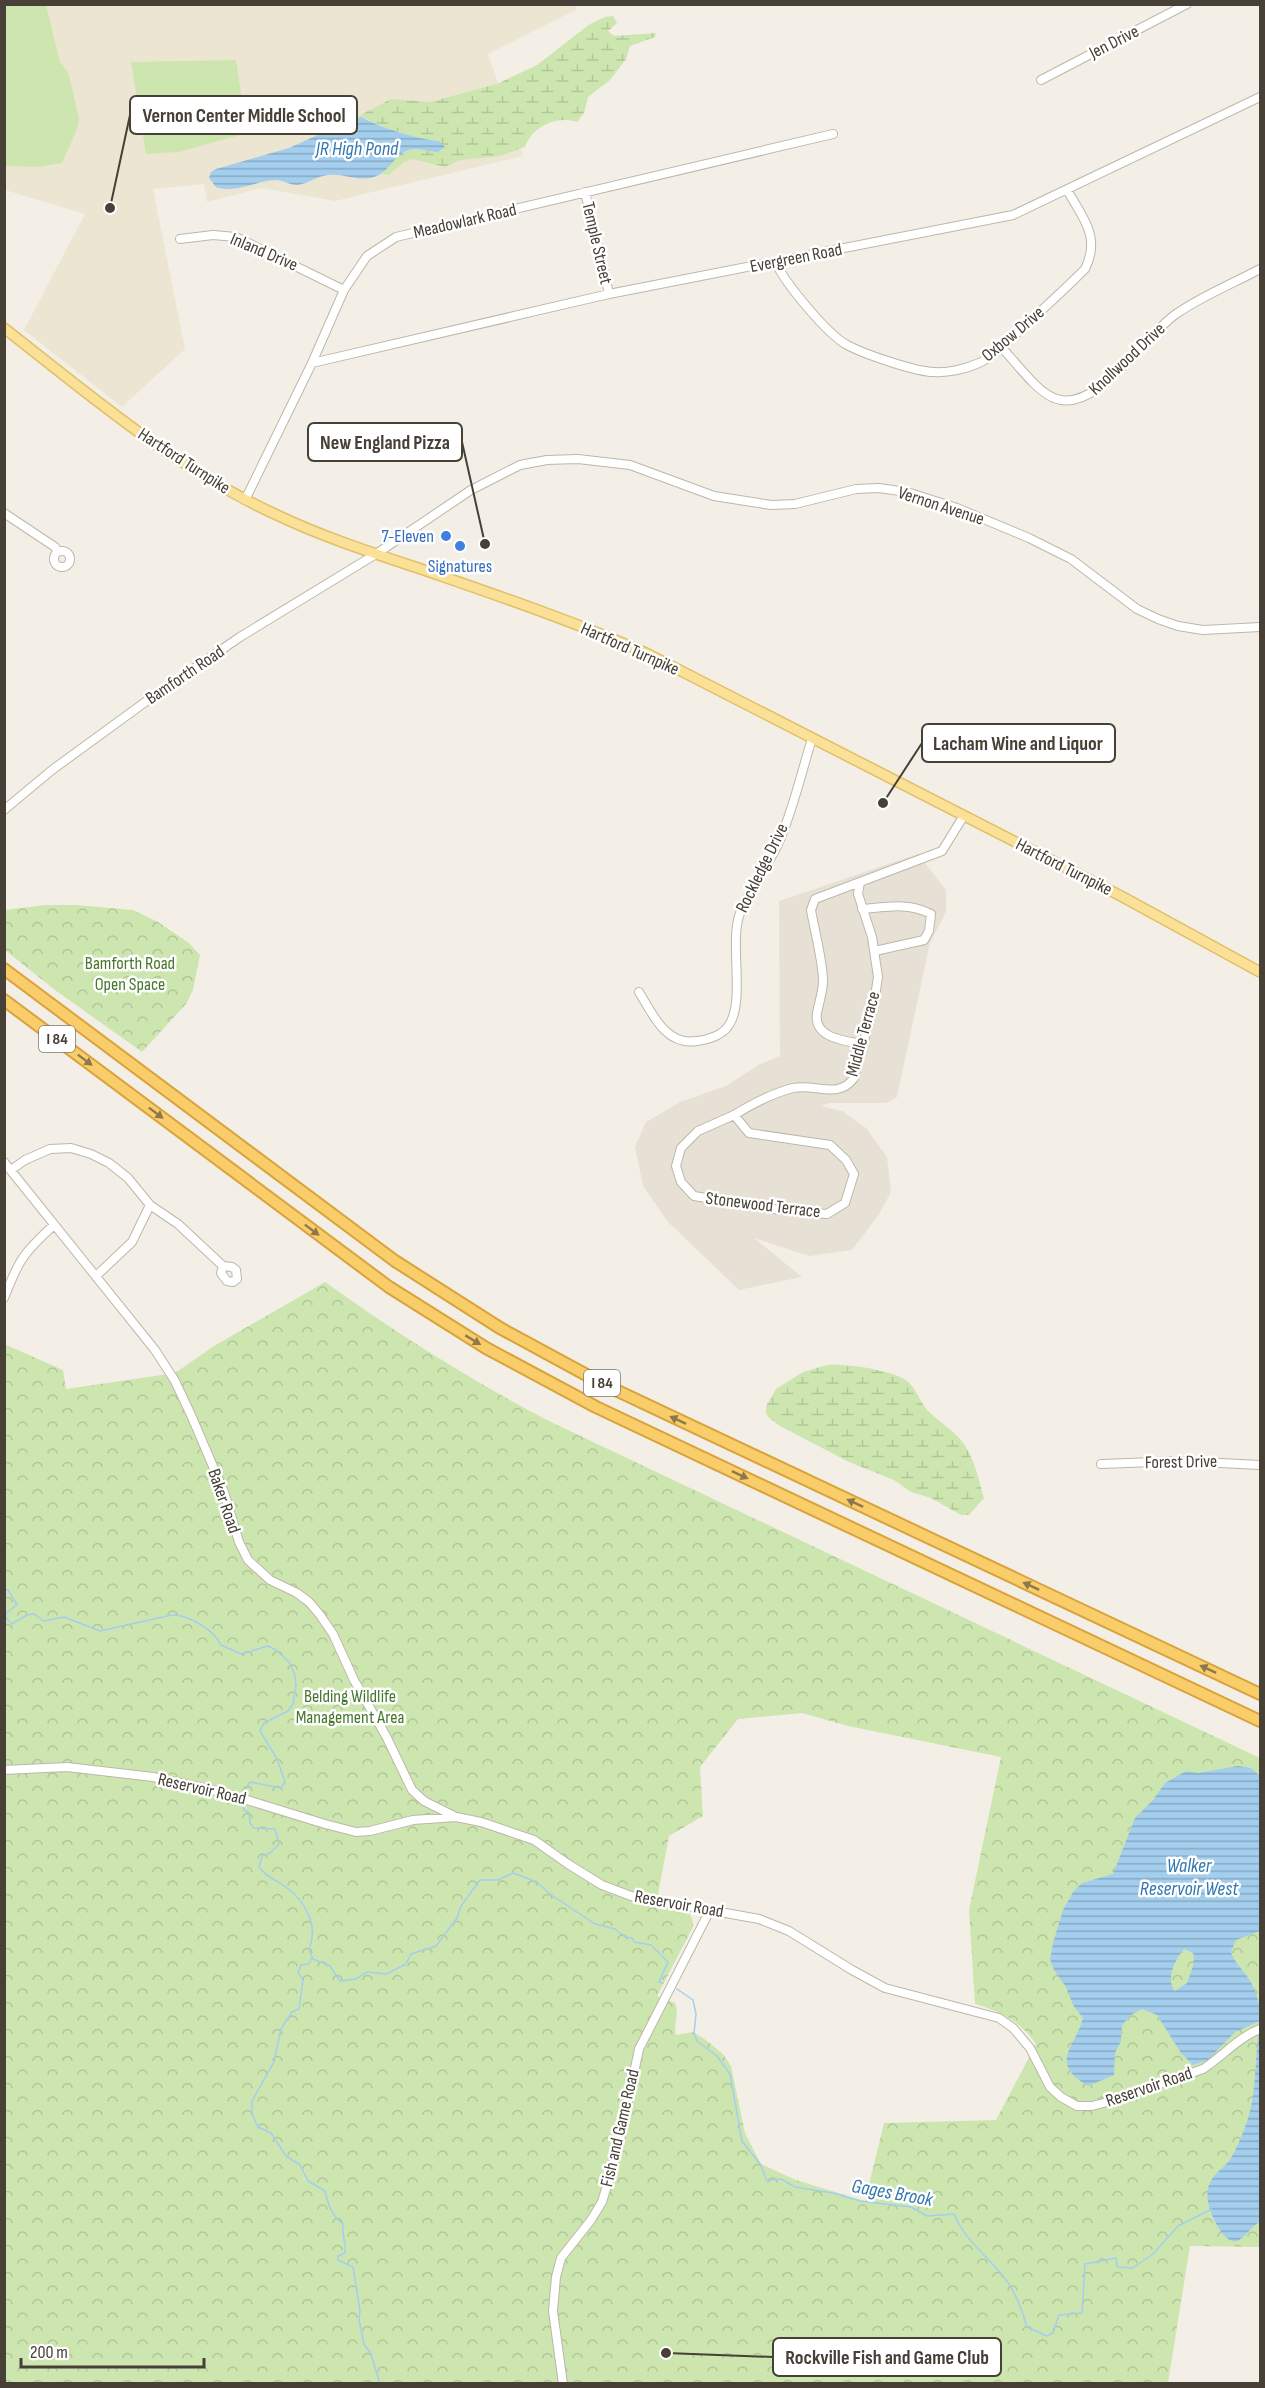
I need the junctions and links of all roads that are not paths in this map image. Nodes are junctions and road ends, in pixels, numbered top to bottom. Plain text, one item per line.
1 (1187, 4) edge
2 (1041, 80) dead end
3 (1260, 97) edge
4 (833, 134) dead end
5 (1067, 190) junction
6 (585, 192) junction
7 (180, 239) dead end
8 (776, 262) junction
9 (1260, 269) edge
10 (344, 290) junction
11 (609, 294) junction
12 (4, 328) edge
13 (1002, 347) junction
14 (312, 363) junction
15 (245, 500) junction
16 (4, 513) edge
17 (58, 552) dead end
18 (376, 554) junction
19 (1260, 627) edge
20 (812, 739) junction
21 (4, 810) edge
22 (963, 817) junction
23 (860, 882) junction
24 (862, 909) junction
25 (875, 951) junction
26 (4, 969) edge
27 (1260, 972) edge
28 (639, 992) dead end
29 (4, 1000) edge
30 (862, 1044) junction
31 (776, 1094) joint
32 (734, 1115) junction
33 (4, 1162) edge
34 (11, 1170) junction
35 (150, 1204) junction
36 (54, 1226) junction
37 (223, 1266) dead end
38 (96, 1276) junction
39 (4, 1298) edge
40 (1101, 1464) dead end
41 (1260, 1465) edge
42 (1260, 1694) edge
43 (1260, 1720) edge
44 (4, 1770) edge
45 (456, 1817) junction
46 (710, 1910) junction
47 (1260, 2028) edge
48 (563, 2384) edge

1 - 2 street, Jen Drive
3 - 5 street, Evergreen Road
4 - 6 street, Meadowlark Road
5 - 8 street, Evergreen Road
5 - 13 street, Oxbow Drive
6 - 10 street, Meadowlark Road
6 - 11 street, Temple Street
7 - 10 street, Inland Drive
8 - 11 street, Evergreen Road
8 - 13 street, Oxbow Drive
9 - 13 street, Knollwood Drive
10 - 14 street, Meadowlark Road
11 - 14 street, Evergreen Road
12 - 15 main road, Hartford Turnpike
14 - 15 street, Meadowlark Road
15 - 18 main road, Hartford Turnpike
16 - 17 street
18 - 19 street, Vernon Avenue
18 - 20 main road, Hartford Turnpike
18 - 21 street, Bamforth Road
20 - 22 main road, Hartford Turnpike
20 - 28 street, Rockledge Drive
22 - 23 street
22 - 27 main road, Hartford Turnpike
23 - 24 street, Middle Terrace
23 - 30 street
24 - 25 street, Middle Terrace
24 - 25 street
25 - 30 street, Middle Terrace
42 -> 26 highway, I 84
29 -> 43 highway, I 84
30 - 31 street, Middle Terrace
31 - 32 street, Stonewood Terrace
32 - 32 street, Stonewood Terrace
33 - 34 street, Baker Road
34 - 35 street
34 - 36 street, Baker Road
35 - 37 street
35 - 38 street
36 - 38 street, Baker Road
36 - 39 street
38 - 45 street, Baker Road
40 - 41 street, Forest Drive
44 - 45 street, Reservoir Road
45 - 46 street, Reservoir Road
46 - 47 street, Reservoir Road
46 - 48 street, Fish and Game Road

